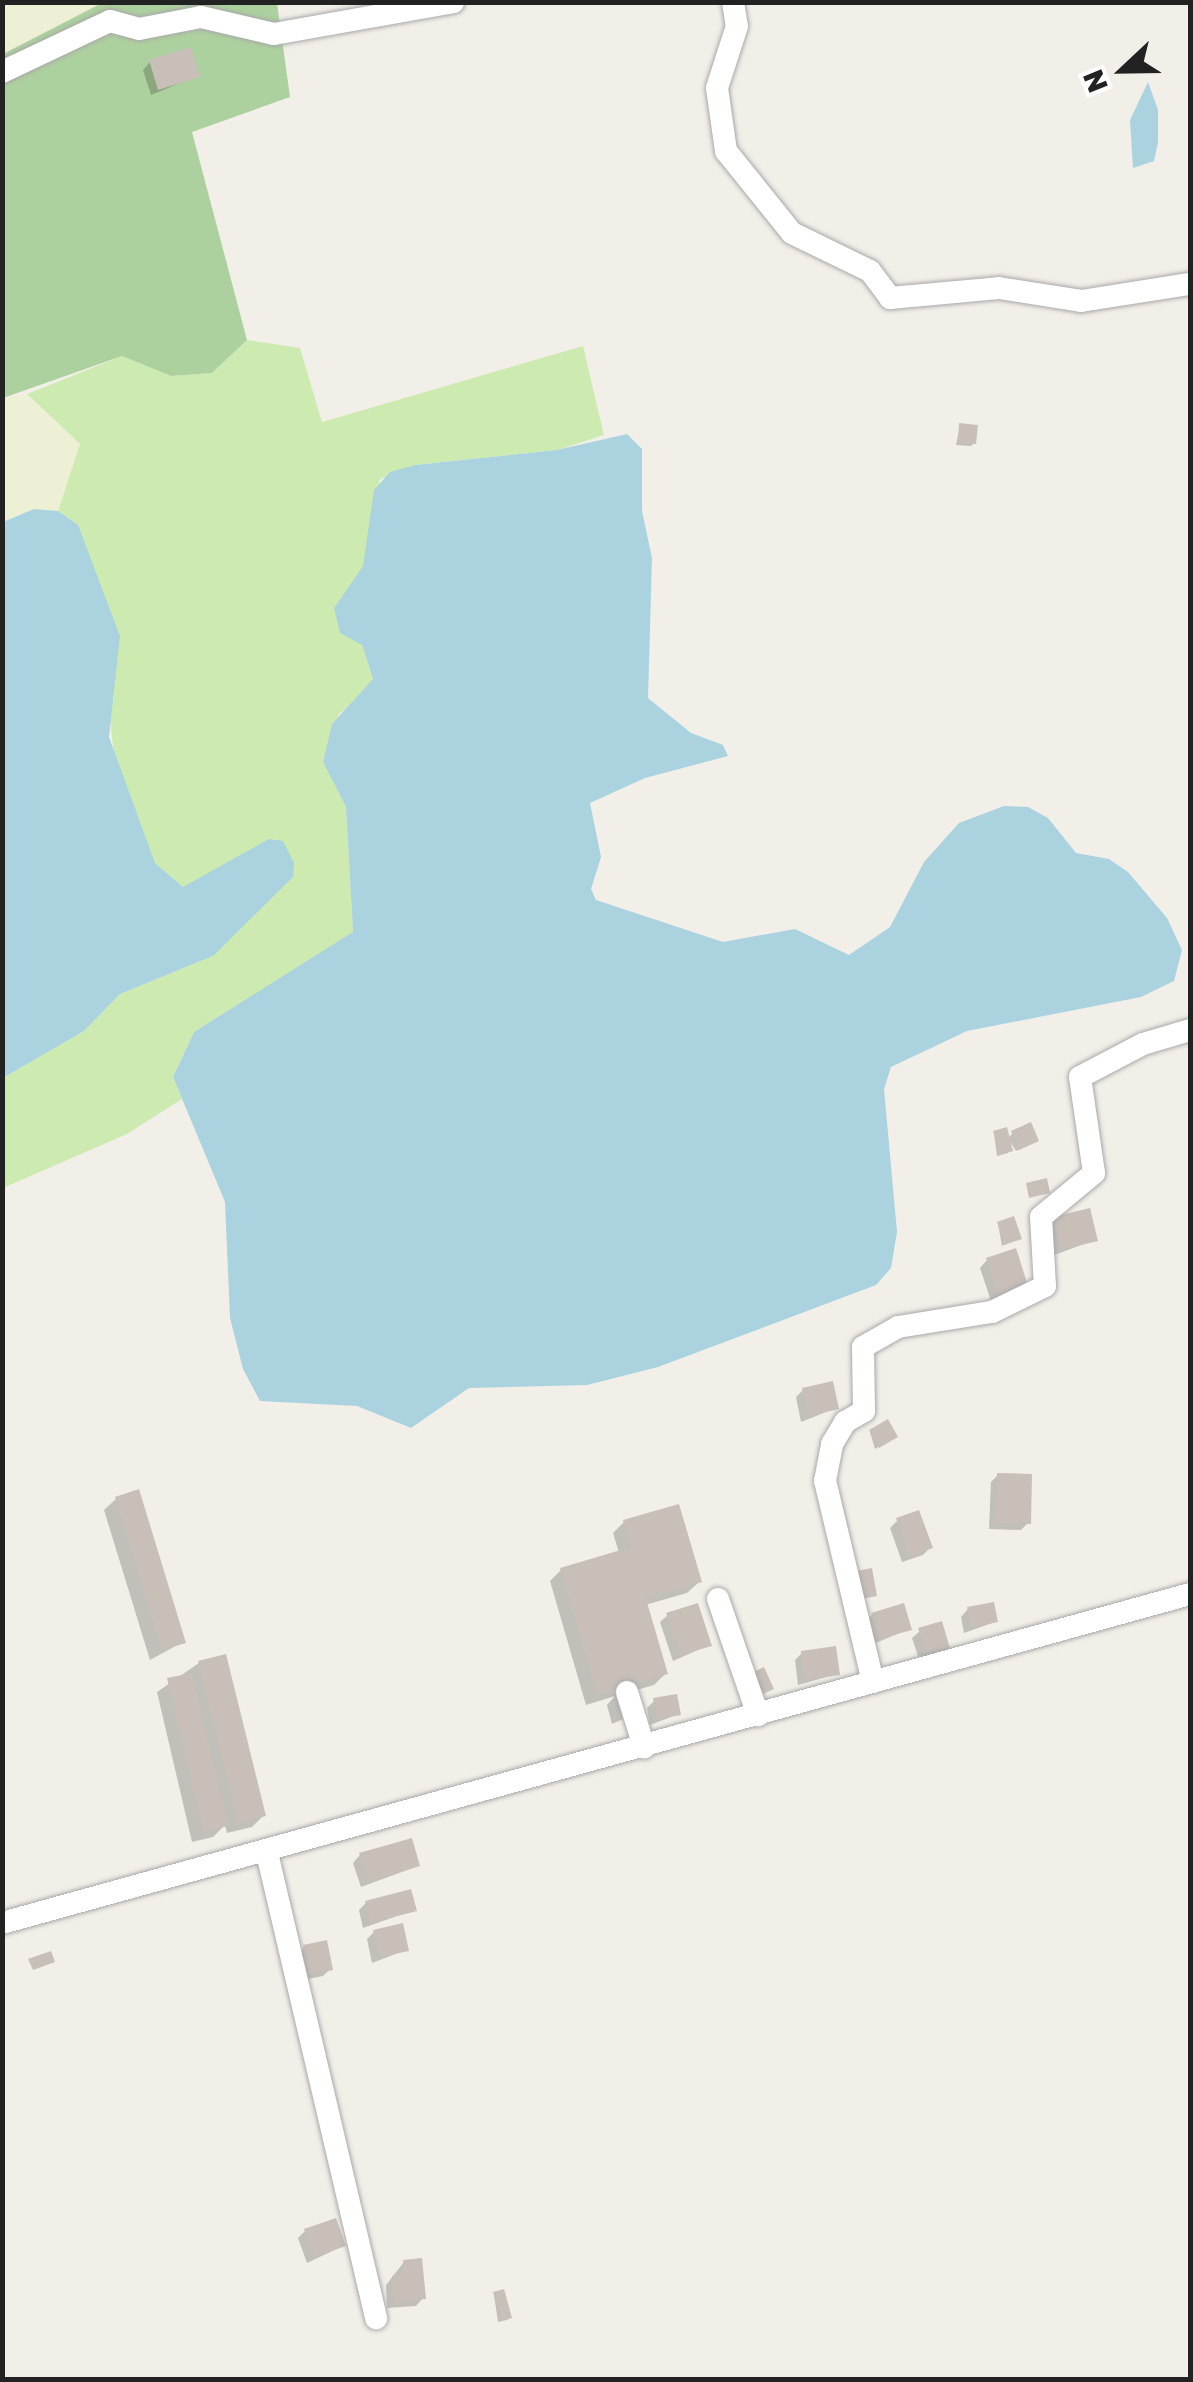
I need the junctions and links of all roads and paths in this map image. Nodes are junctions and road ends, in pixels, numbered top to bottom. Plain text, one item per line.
1 (454, 2) edge
2 (733, 2) edge
3 (108, 12) edge
4 (2, 72) edge
5 (1190, 284) edge
6 (1190, 1030) edge
7 (1190, 1594) edge
8 (718, 1599) dead end
9 (873, 1682) junction
10 (627, 1692) dead end
11 (758, 1715) junction
12 (644, 1747) junction
13 (267, 1853) junction
14 (2, 1923) edge
15 (376, 2318) dead end

1 - 3 street
2 - 5 street
3 - 4 street
6 - 9 street
7 - 9 street
8 - 11 street
9 - 11 street
10 - 12 street
11 - 12 street
12 - 13 street
13 - 14 street
13 - 15 street

